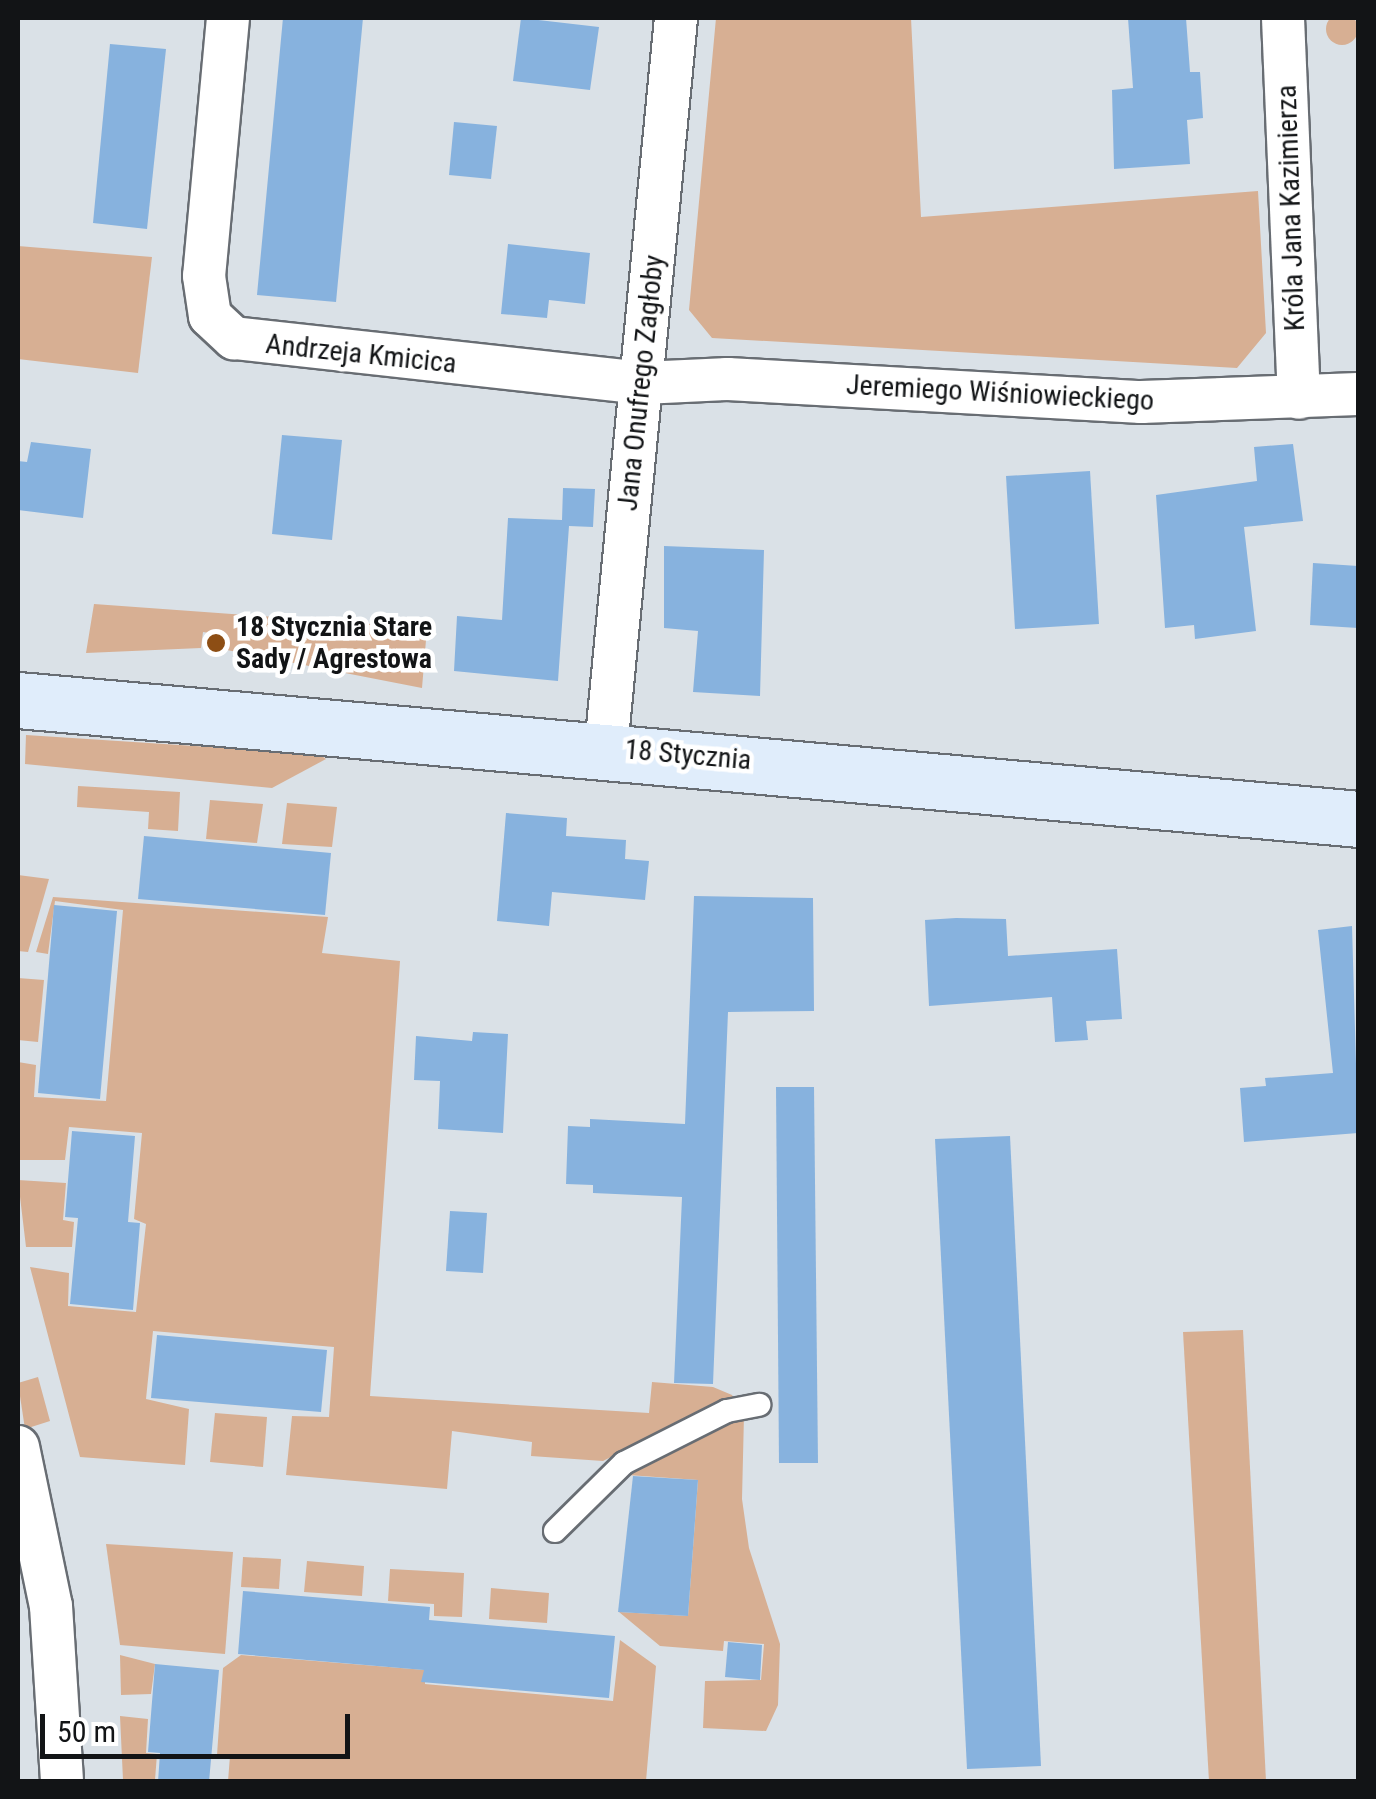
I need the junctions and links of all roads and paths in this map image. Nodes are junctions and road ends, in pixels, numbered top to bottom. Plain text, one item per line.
1 (228, 18) edge
2 (676, 18) edge
3 (1284, 18) edge
4 (642, 382) junction
5 (1358, 394) edge
6 (1298, 398) junction
7 (18, 700) edge
8 (606, 748) junction
9 (1358, 819) edge
10 (759, 1405) dead end
11 (18, 1446) edge
12 (555, 1531) dead end
13 (62, 1782) edge

1 - 4 street, Andrzeja Kmicica
2 - 4 street, Jana Onufrego Zagłoby
3 - 6 street, Króla Jana Kazimierza
4 - 6 street, Jeremiego Wiśniowieckiego
4 - 8 street, Jana Onufrego Zagłoby
5 - 6 street, Jeremiego Wiśniowieckiego
7 - 8 main road, 18 Stycznia
8 - 9 main road, 18 Stycznia
10 - 12 lane
11 - 13 street

